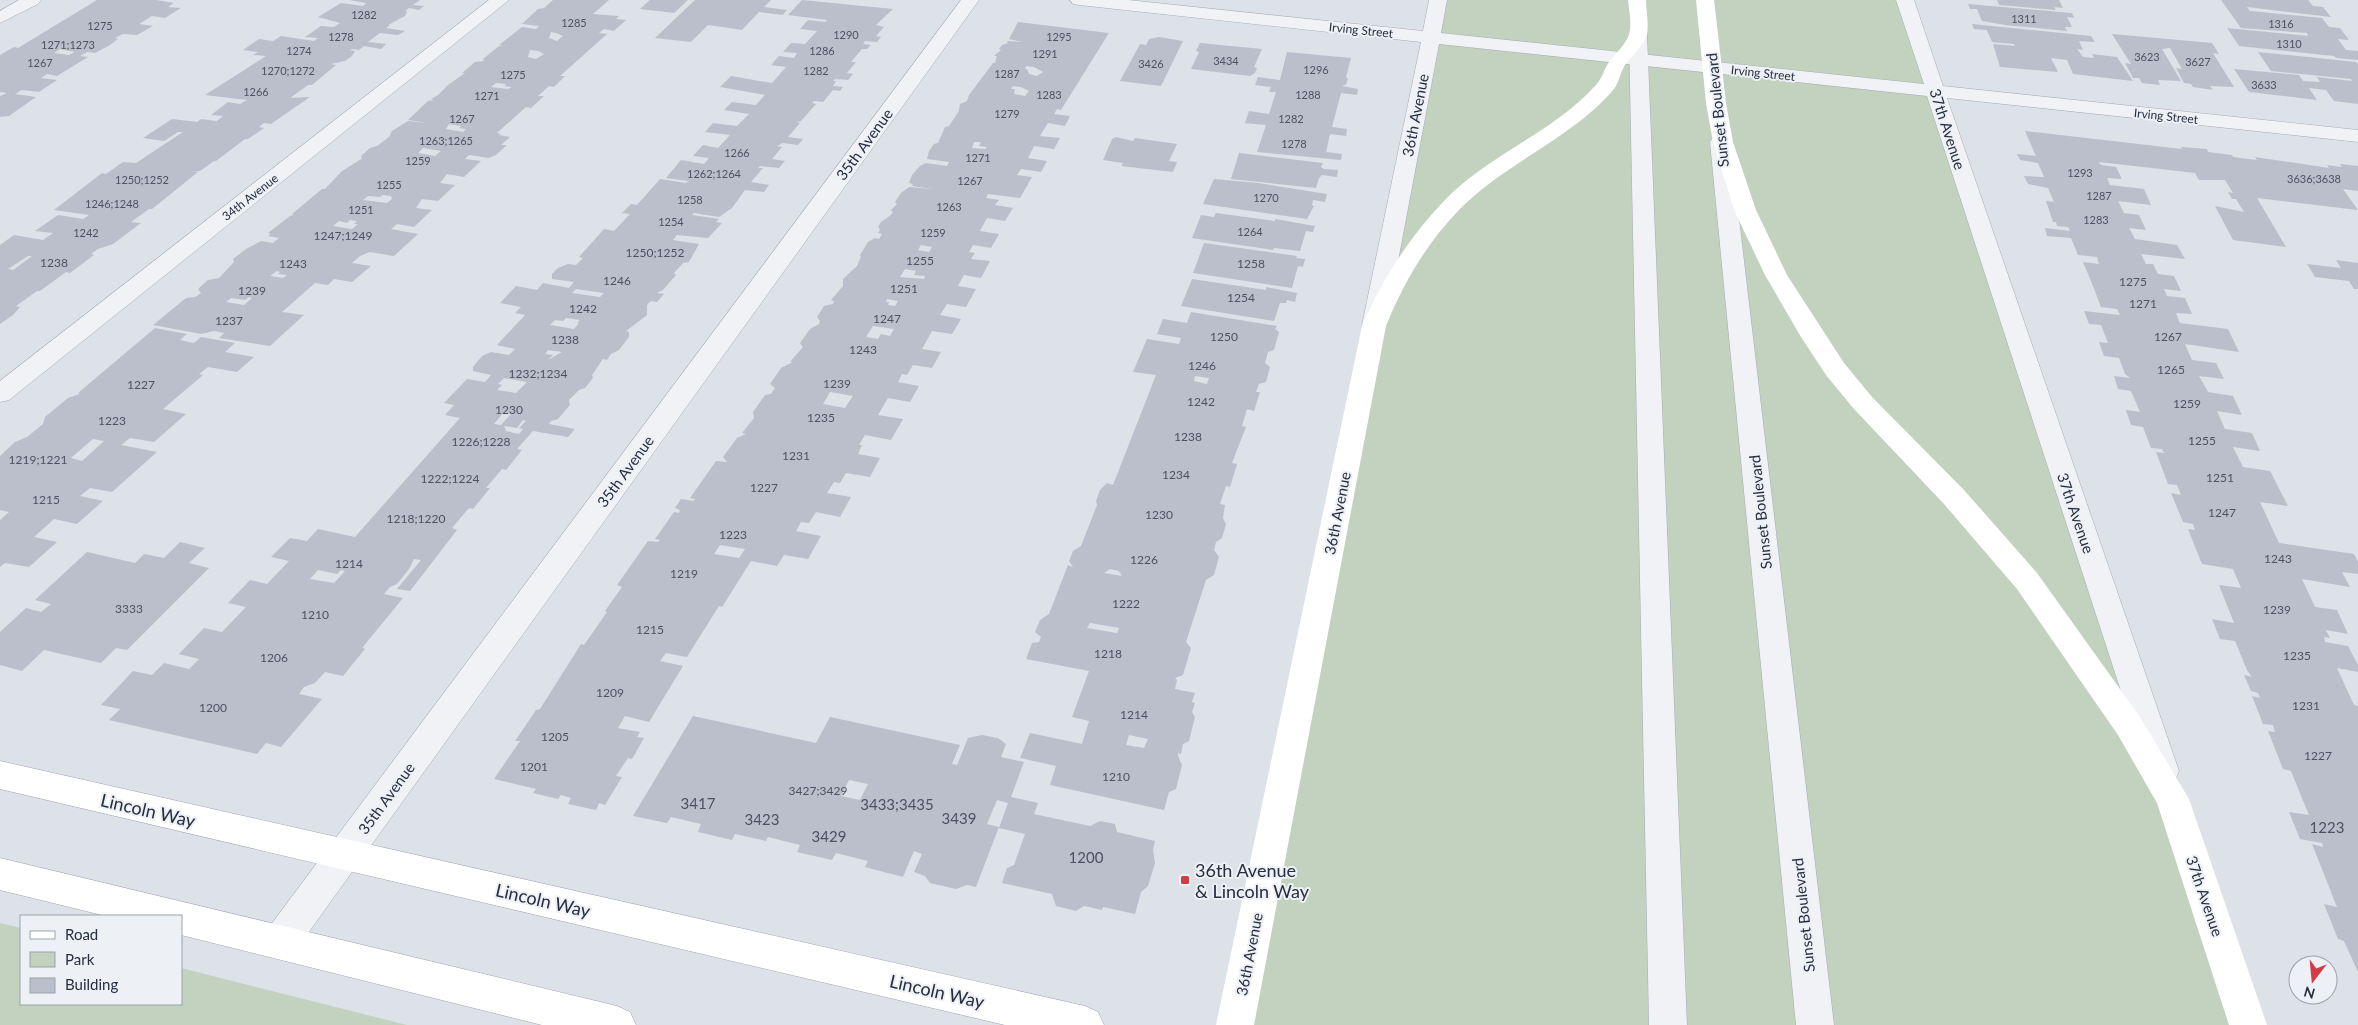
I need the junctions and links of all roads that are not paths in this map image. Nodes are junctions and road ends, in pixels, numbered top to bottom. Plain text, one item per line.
1 (32, 0) edge
2 (500, 0) edge
3 (970, 0) edge
4 (1079, 0) edge
5 (1438, 0) edge
6 (1637, 0) edge
7 (1705, 0) edge
8 (1905, 0) edge
9 (0, 18) edge
10 (1430, 38) junction
11 (1633, 51) junction
12 (1712, 67) junction
13 (1935, 91) junction
14 (1717, 110) junction
15 (2358, 136) edge
16 (1374, 326) junction
17 (0, 394) edge
18 (0, 775) edge
19 (2172, 798) junction
20 (344, 855) junction
21 (0, 874) edge
22 (169, 915) edge
23 (182, 918) edge
24 (280, 942) junction
25 (617, 1025) edge
26 (1085, 1025) edge
27 (1235, 1025) edge
28 (1668, 1025) edge
29 (1815, 1025) edge
30 (2248, 1025) edge

1 - 9 street
2 - 17 street, 34th Avenue
3 - 20 street, 35th Avenue
4 - 10 street, Irving Street
5 - 10 street, 36th Avenue
6 - 11 main road
7 - 12 main road, Sunset Boulevard
8 - 13 street, 37th Avenue
10 - 11 street, Irving Street
10 - 16 street, 36th Avenue
11 - 12 street, Irving Street
11 - 16 main road
11 - 28 street
12 - 13 street, Irving Street
12 - 14 main road, Sunset Boulevard
13 - 15 street, Irving Street
13 - 19 street, 37th Avenue
14 - 19 main road
14 - 29 street, Sunset Boulevard
16 - 27 main road, 36th Avenue
18 - 20 main road, Lincoln Way
19 - 30 main road, 37th Avenue
20 - 24 street, 35th Avenue
20 - 26 main road, Lincoln Way
21 - 22 main road
23 - 24 main road
24 - 25 main road

